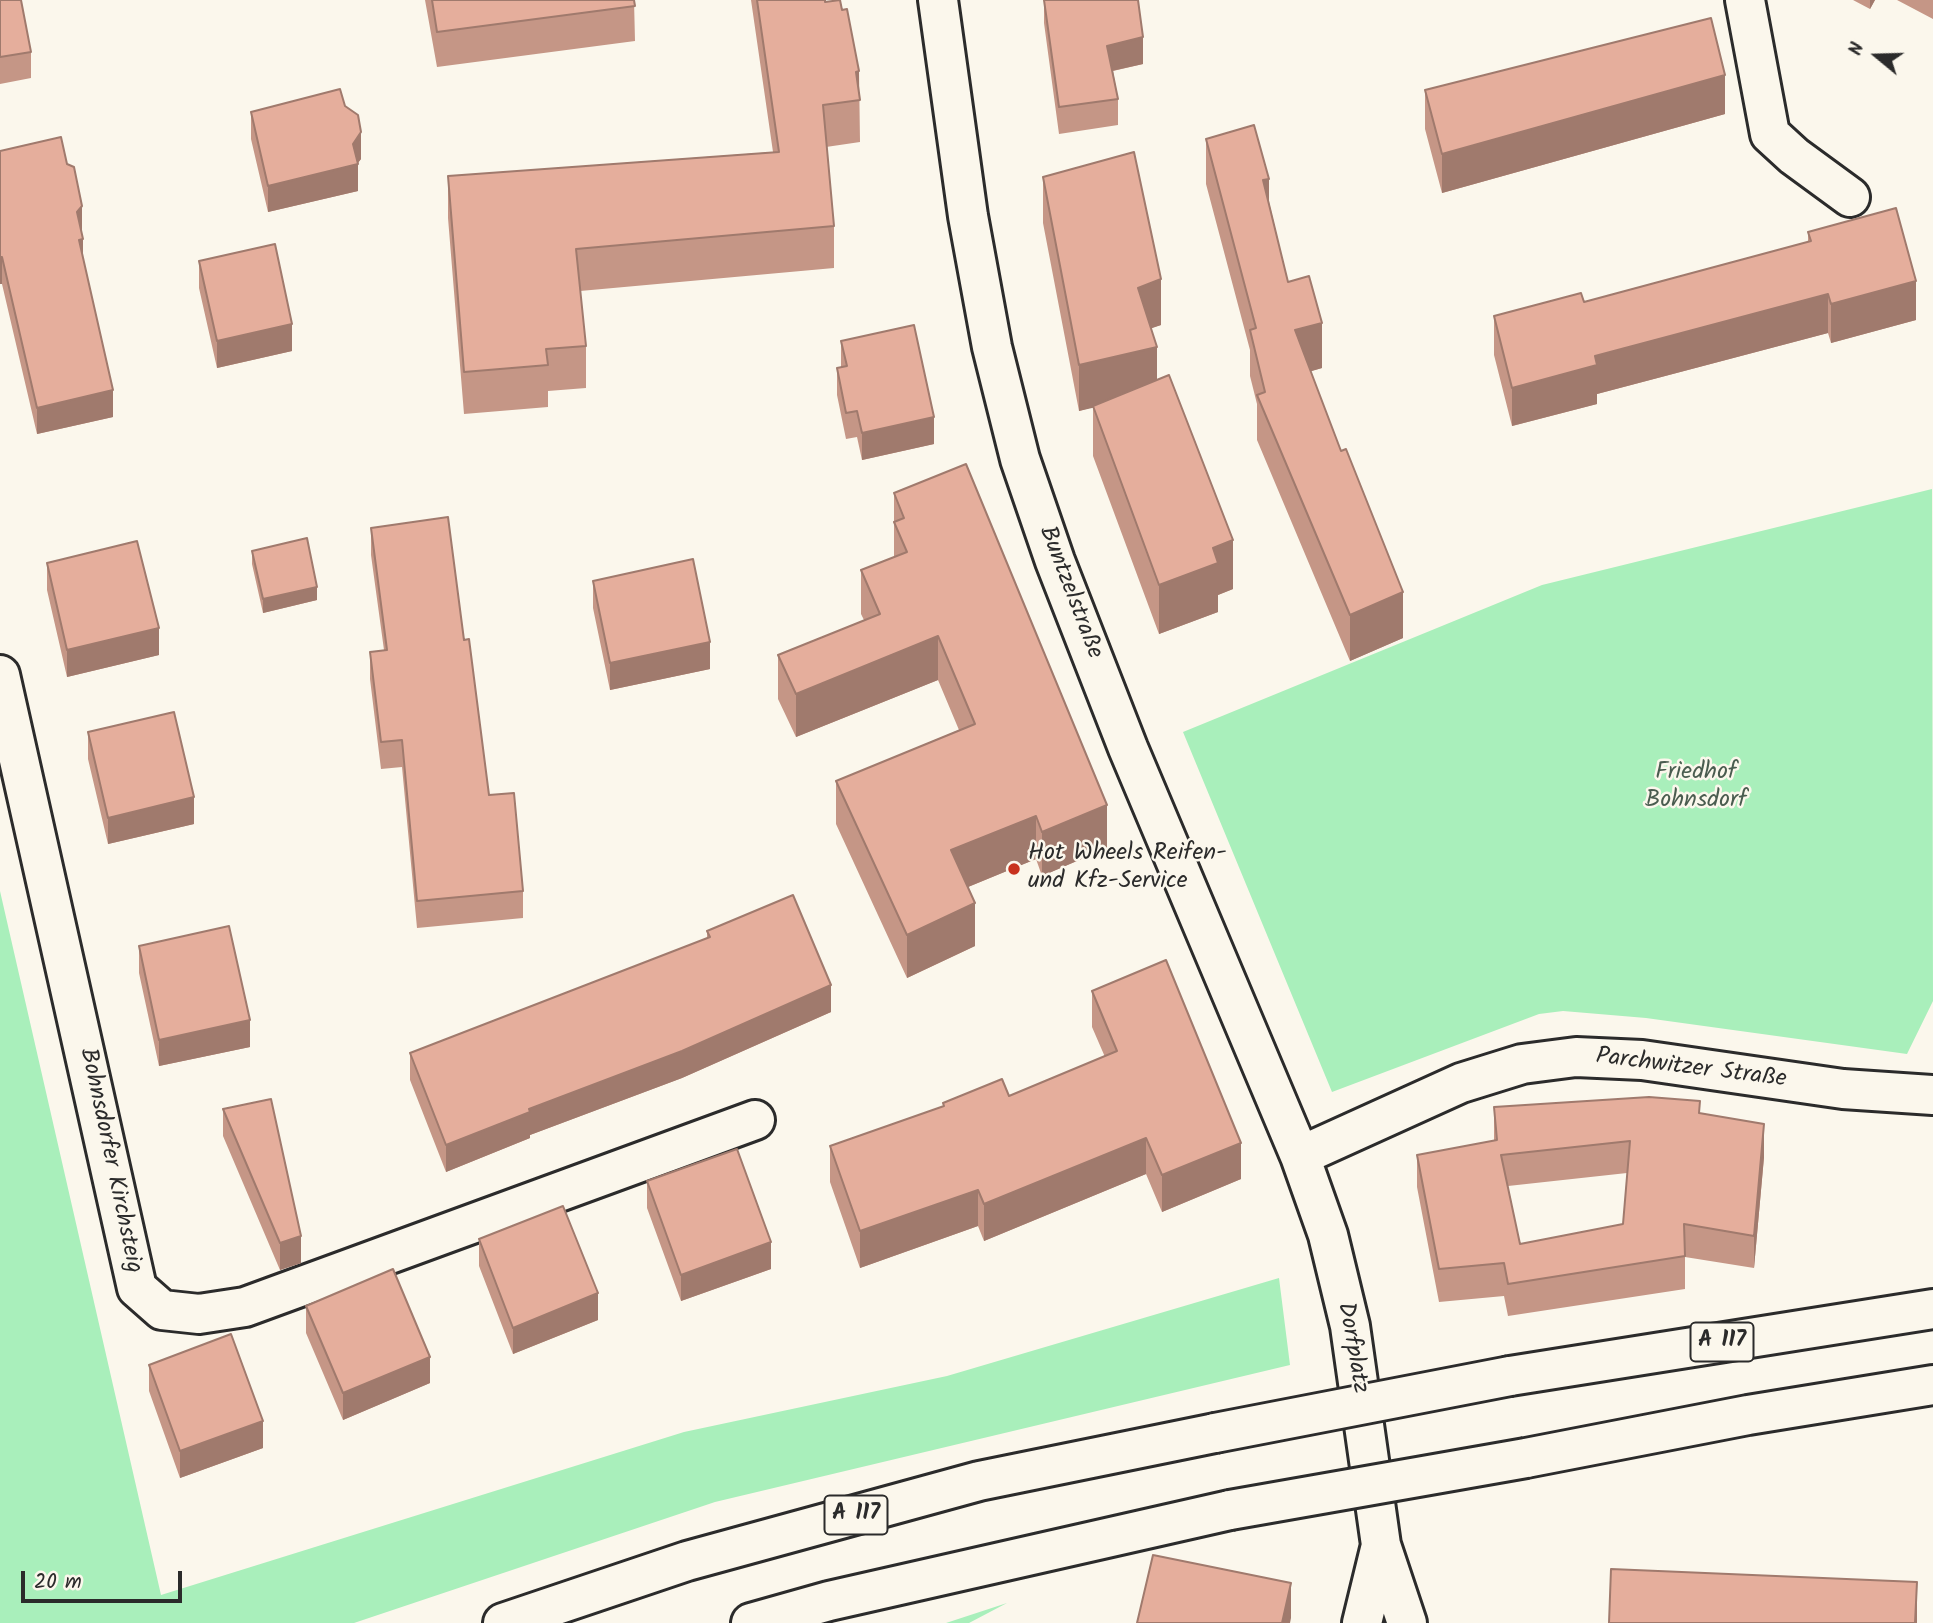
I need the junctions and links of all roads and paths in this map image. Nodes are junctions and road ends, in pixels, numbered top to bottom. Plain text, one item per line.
1 (938, 0) edge
2 (1745, 0) edge
3 (1850, 197) dead end
4 (0, 676) edge
5 (1933, 1095) edge
6 (755, 1121) dead end
7 (1300, 1156) junction
8 (1933, 1309) edge
9 (1933, 1385) edge
10 (1381, 1545) junction
11 (503, 1623) edge
12 (751, 1623) edge
13 (1362, 1623) edge
14 (1407, 1623) edge

1 - 7 main road, Buntzelstraße
2 - 3 main road
4 - 6 main road, Bohnsdorfer Kirchsteig
5 - 7 main road, Parchwitzer Straße
7 - 10 main road, Dorfplatz
8 - 11 main road, A 117, bridge
9 - 12 main road, bridge
10 - 13 main road, Dorfplatz
10 - 14 main road, Dorfplatz

